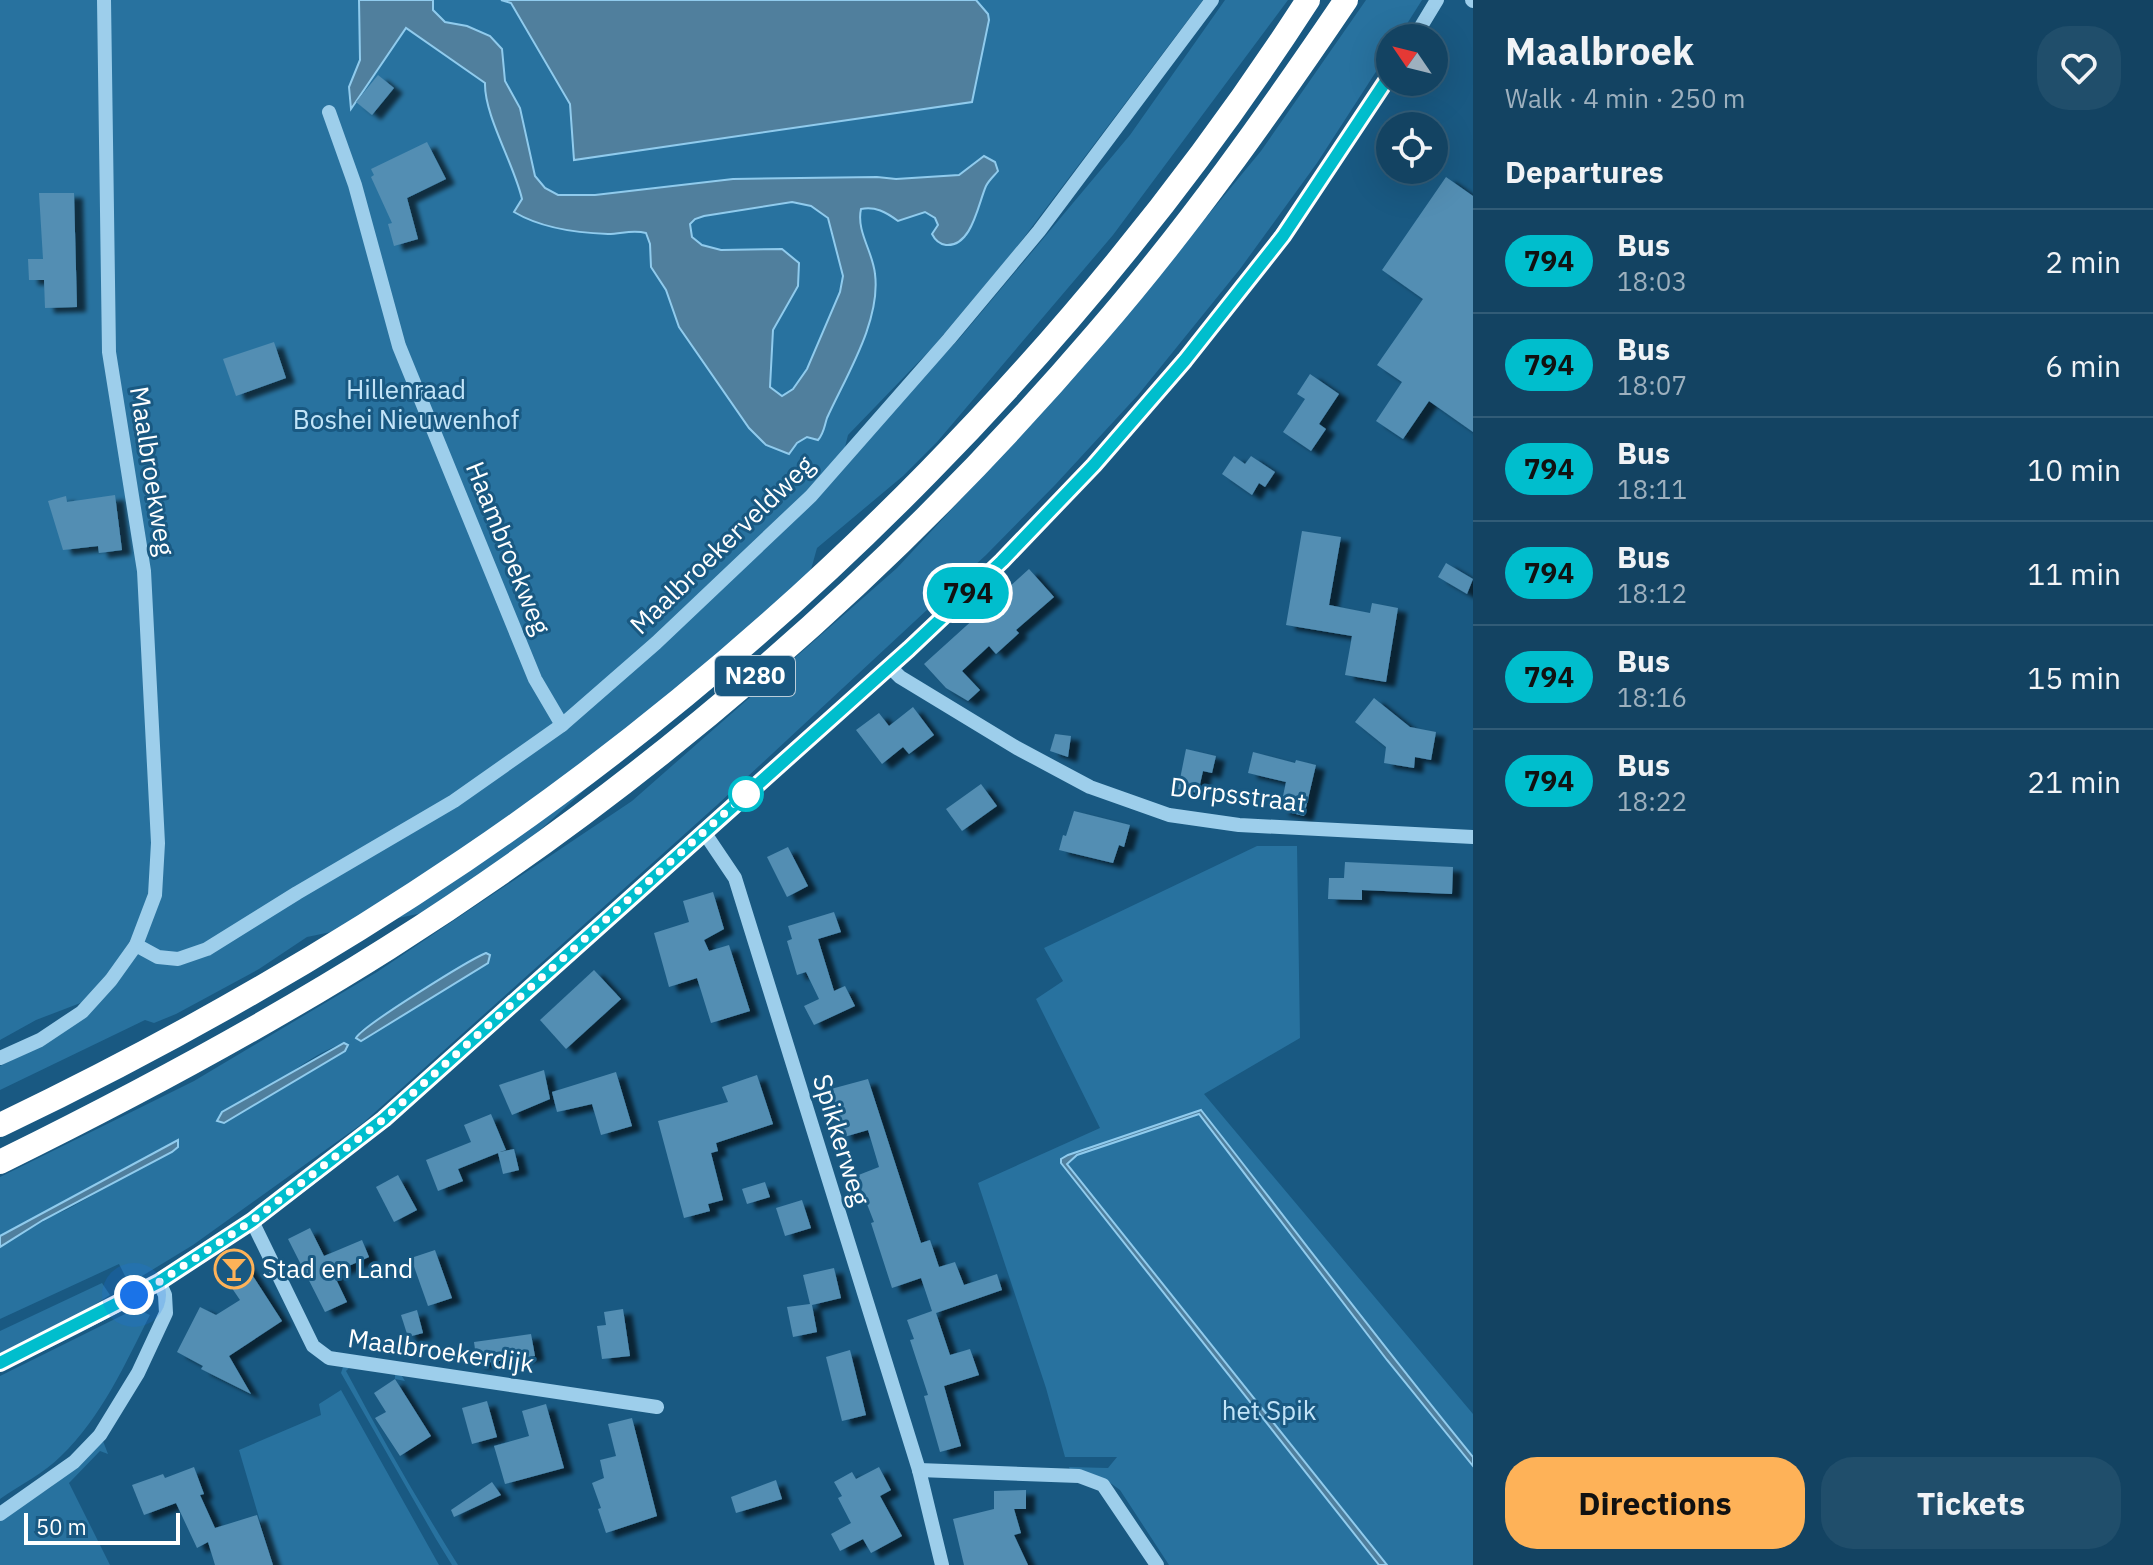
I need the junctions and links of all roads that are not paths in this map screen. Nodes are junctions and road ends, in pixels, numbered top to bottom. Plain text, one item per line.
1 (104, 0) edge
2 (1212, 0) edge
3 (1308, 0) edge
4 (1346, 0) edge
5 (1437, 0) edge
6 (1422, 24) edge
7 (1376, 96) edge
8 (329, 112) dead end
9 (890, 667) junction
10 (562, 725) junction
11 (704, 832) junction
12 (1473, 837) edge
13 (136, 945) junction
14 (0, 1058) edge
15 (0, 1125) edge
16 (0, 1162) edge
17 (252, 1221) junction
18 (159, 1282) junction
19 (0, 1363) edge
20 (657, 1407) dead end
21 (919, 1470) junction
22 (0, 1514) edge
23 (942, 1565) edge
24 (1157, 1565) edge

1 - 13 street, Maalbroekweg
2 - 10 street, Maalbroekerveldweg
3 - 15 highway, N280
4 - 16 highway, N280
5 - 6 street
7 - 9 street
8 - 10 street, Haambroekweg
9 - 11 street
9 - 12 street, Dorpsstraat
10 - 13 street, Maalbroekerveldweg
11 - 17 street
11 - 21 street, Spikkerweg
13 - 14 street, Maalbroekweg
17 - 18 street
17 - 20 street, Maalbroekerdijk
18 - 19 street
18 - 22 street
21 - 23 street, Spikkerweg
21 - 24 street

